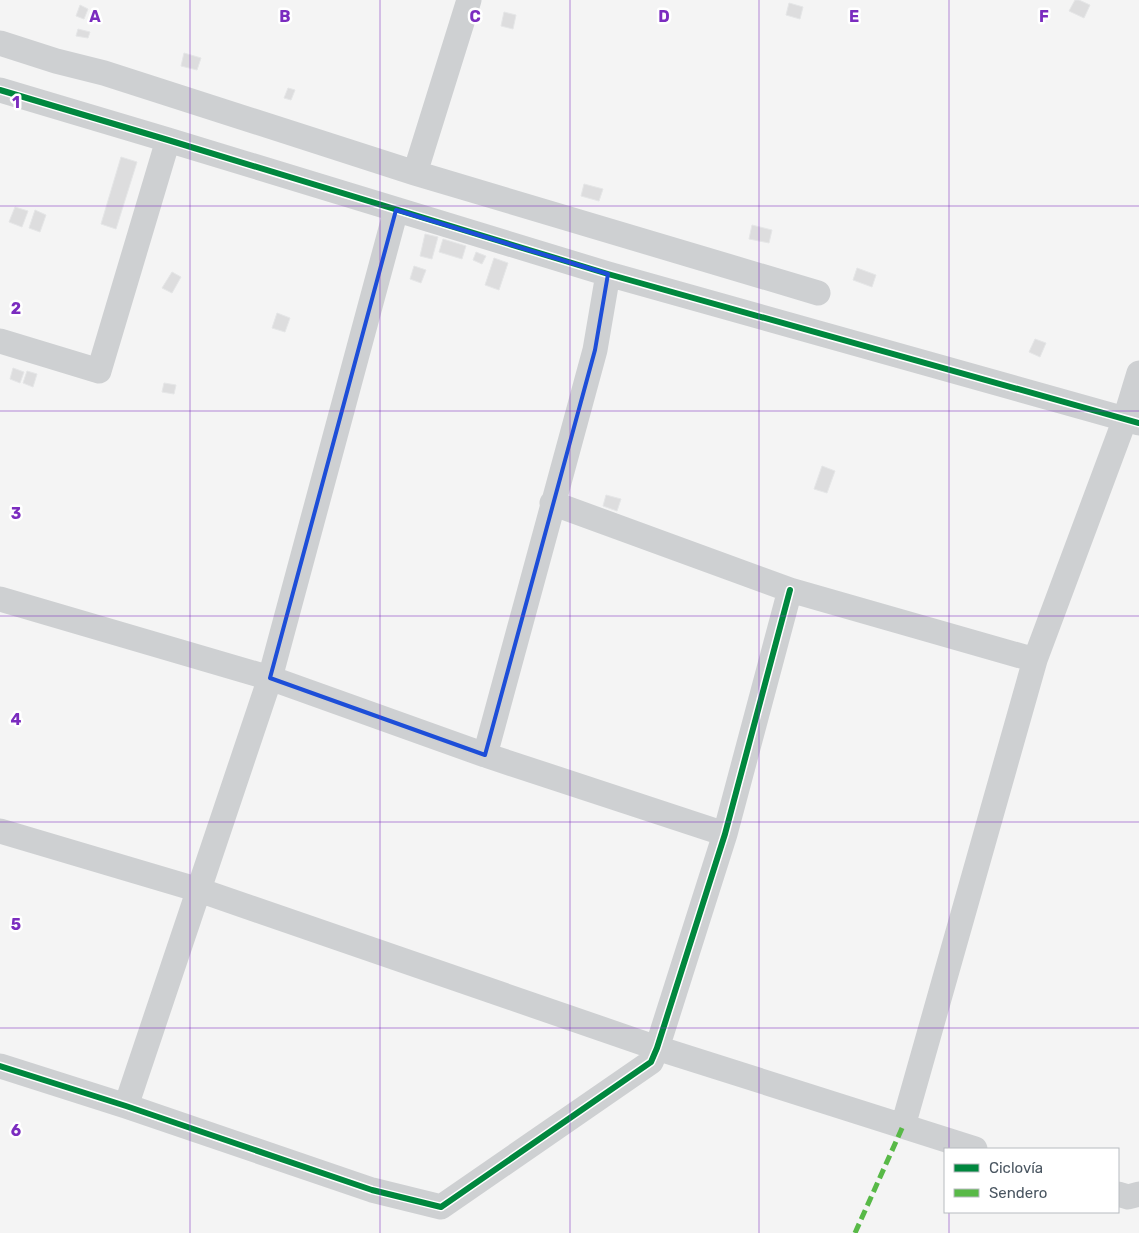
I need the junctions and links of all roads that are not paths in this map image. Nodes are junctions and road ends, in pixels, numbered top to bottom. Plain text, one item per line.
1 (469, 0) edge
2 (0, 43) edge
3 (0, 90) edge
4 (168, 140) junction
5 (415, 173) junction
6 (396, 210) junction
7 (608, 274) junction
8 (818, 293) dead end
9 (0, 341) edge
10 (1139, 373) edge
11 (1132, 421) edge
12 (552, 503) junction
13 (790, 590) junction
14 (0, 599) edge
15 (1036, 660) junction
16 (270, 678) junction
17 (485, 755) junction
18 (0, 832) edge
19 (725, 834) junction
20 (199, 890) junction
21 (657, 1048) junction
22 (0, 1066) edge
23 (126, 1106) junction
24 (903, 1126) junction
25 (973, 1148) edge
26 (1119, 1194) edge
27 (1139, 1194) edge

1 - 5 street
2 - 5 street
3 - 4 street
4 - 6 street
4 - 9 street
5 - 8 street
6 - 7 street
6 - 16 street
7 - 11 street
7 - 12 street
10 - 11 street
11 - 15 street
12 - 13 street
12 - 17 street
13 - 15 street
13 - 19 street
14 - 16 street
15 - 24 street
16 - 17 street
16 - 20 street
17 - 19 street
18 - 20 street
19 - 21 street
20 - 21 street
20 - 23 street
21 - 23 street
21 - 24 street
22 - 23 street
24 - 25 street
26 - 27 street

